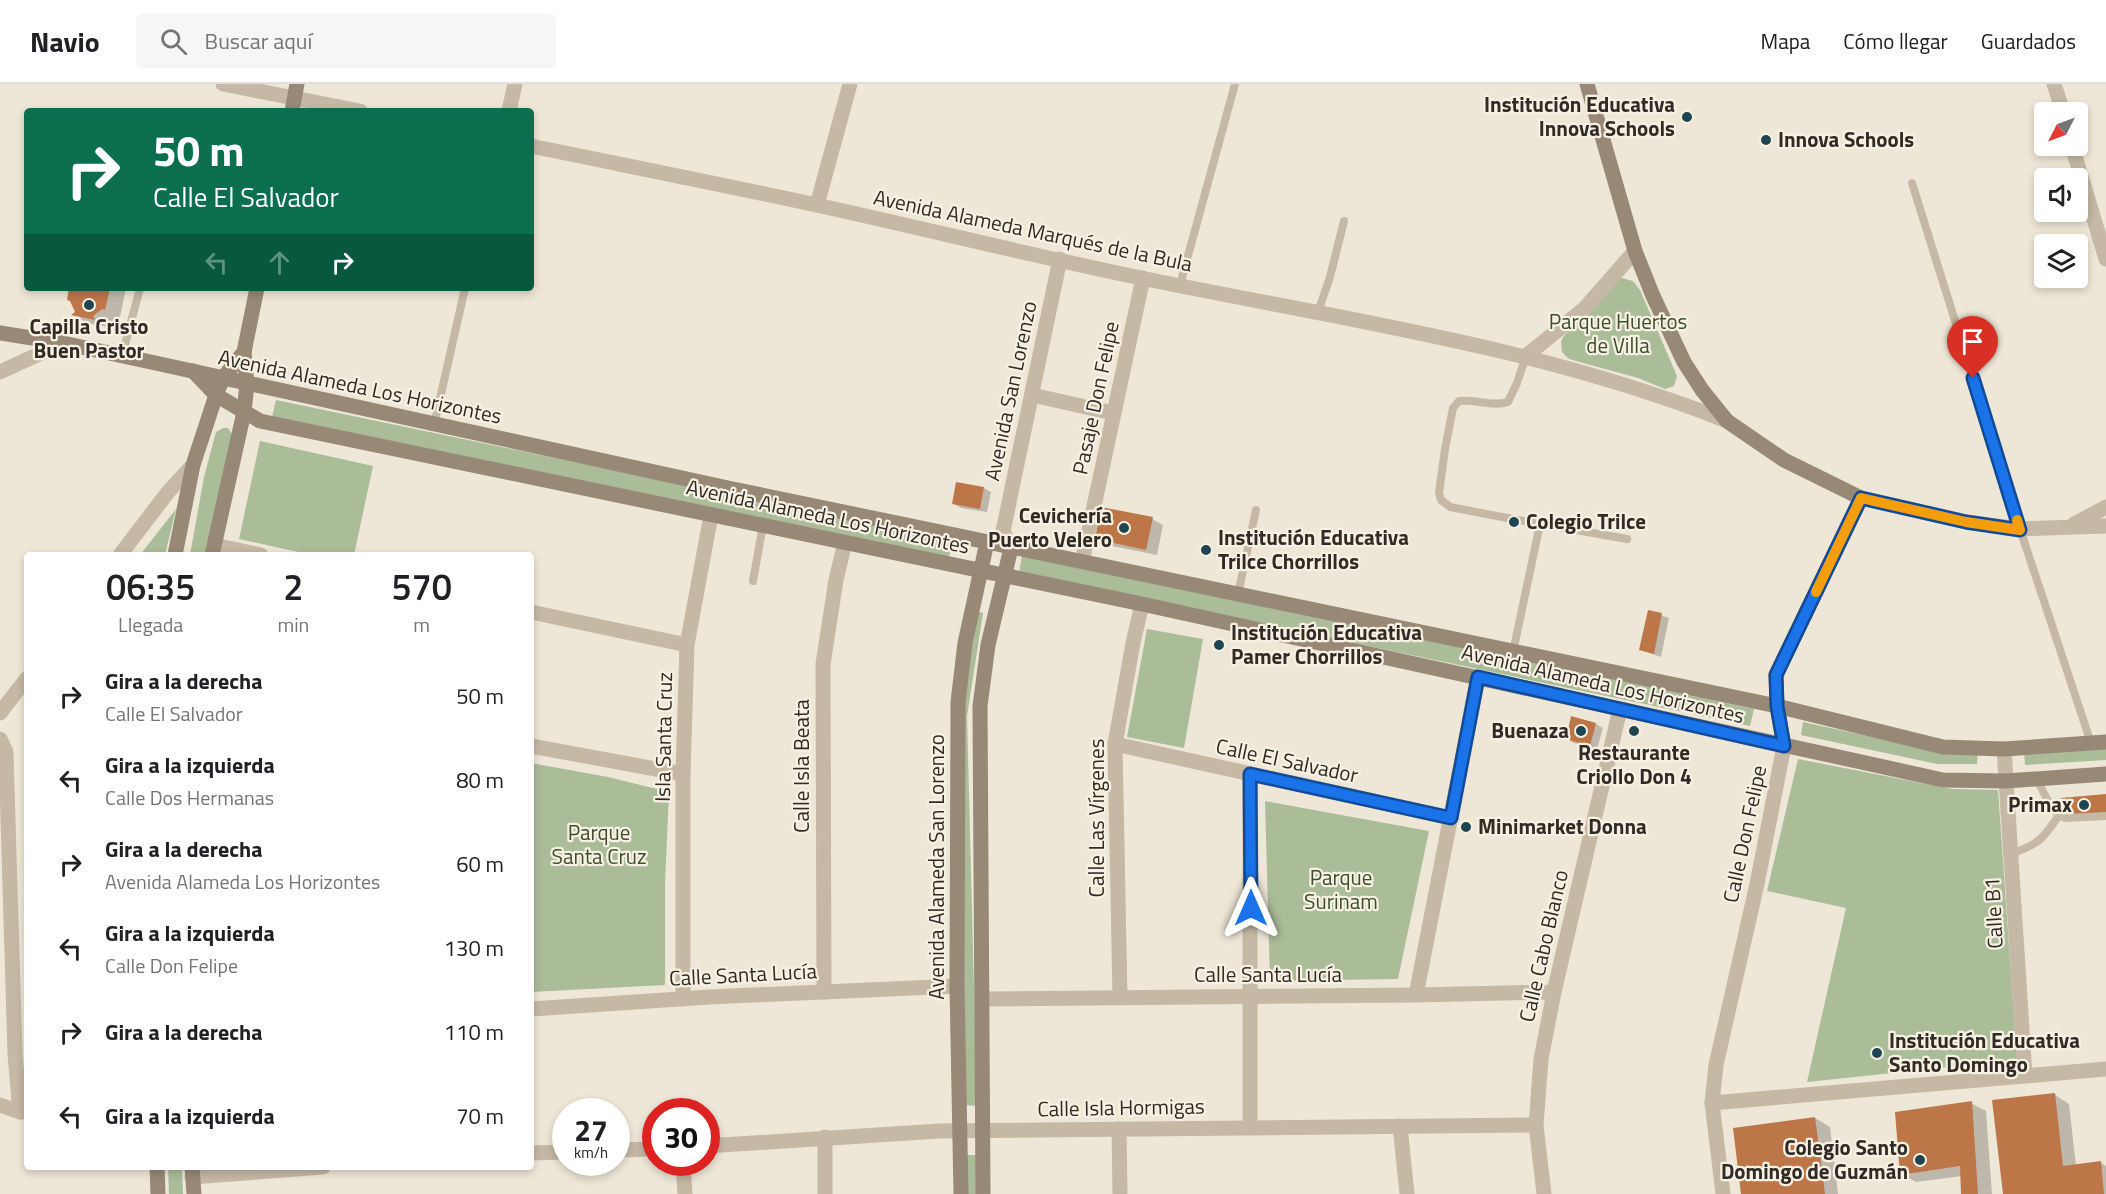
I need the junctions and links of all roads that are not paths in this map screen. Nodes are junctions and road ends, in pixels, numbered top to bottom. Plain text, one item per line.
1 (223, 84) edge
2 (515, 84) edge
3 (849, 84) edge
4 (1235, 84) edge
5 (1587, 84) edge
6 (2054, 84) edge
7 (294, 97) edge
8 (2060, 102) edge
9 (346, 108) edge
10 (510, 108) edge
11 (534, 147) edge
12 (2076, 156) edge
13 (1912, 183) dead end
14 (817, 205) junction
15 (1344, 220) dead end
16 (2101, 225) edge
17 (1635, 251) junction
18 (1060, 259) junction
19 (2106, 259) edge
20 (1143, 278) junction
21 (1180, 285) junction
22 (139, 291) edge
23 (256, 291) edge
24 (464, 291) edge
25 (1318, 312) junction
26 (0, 333) edge
27 (63, 343) junction
28 (244, 352) junction
29 (122, 356) junction
30 (1526, 356) junction
31 (193, 371) junction
32 (0, 372) edge
33 (223, 378) junction
34 (247, 384) junction
35 (216, 395) junction
36 (1032, 395) junction
37 (244, 412) junction
38 (1113, 413) junction
39 (1726, 421) junction
40 (434, 425) junction
41 (193, 465) junction
42 (1861, 498) junction
43 (2106, 507) edge
44 (1256, 510) dead end
45 (711, 515) junction
46 (1539, 524) junction
47 (763, 525) junction
48 (2106, 526) edge
49 (2067, 528) junction
50 (2020, 530) junction
51 (1003, 531) junction
52 (1627, 539) dead end
53 (845, 542) junction
54 (987, 542) junction
55 (1011, 548) junction
56 (213, 550) edge
57 (122, 552) edge
58 (176, 552) edge
59 (232, 552) edge
60 (1082, 562) junction
61 (981, 570) junction
62 (1004, 575) junction
63 (753, 581) dead end
64 (1238, 594) junction
65 (1142, 604) junction
66 (534, 613) edge
67 (687, 645) junction
68 (1513, 652) junction
69 (1478, 677) junction
70 (24, 682) edge
71 (1777, 706) junction
72 (1620, 710) junction
73 (0, 713) edge
74 (0, 739) edge
75 (2098, 743) edge
76 (1115, 744) junction
77 (1784, 746) junction
78 (534, 747) edge
79 (2004, 748) junction
80 (683, 774) junction
81 (1250, 774) junction
82 (2106, 774) edge
83 (2037, 779) junction
84 (2006, 781) junction
85 (2059, 815) junction
86 (2106, 816) edge
87 (1451, 818) junction
88 (2012, 853) junction
89 (957, 986) junction
90 (824, 992) junction
91 (1554, 992) junction
92 (1416, 995) junction
93 (1251, 997) junction
94 (1120, 998) junction
95 (683, 999) junction
96 (982, 999) junction
97 (534, 1009) edge
98 (2106, 1069) edge
99 (2025, 1076) junction
100 (1712, 1103) junction
101 (0, 1105) edge
102 (23, 1112) edge
103 (1536, 1125) junction
104 (1400, 1126) junction
105 (1250, 1128) junction
106 (1119, 1129) junction
107 (983, 1130) junction
108 (961, 1131) junction
109 (825, 1137) junction
110 (720, 1145) edge
111 (552, 1152) edge
112 (534, 1153) edge
113 (157, 1170) edge
114 (244, 1170) edge
115 (192, 1172) edge
116 (684, 1176) edge
117 (158, 1194) edge
118 (194, 1194) edge
119 (685, 1194) edge
120 (825, 1194) edge
121 (961, 1194) edge
122 (983, 1194) edge
123 (1120, 1194) edge
124 (1407, 1194) edge
125 (1544, 1194) edge
126 (1723, 1194) edge

1 - 7 street
2 - 10 street
3 - 14 street
4 - 21 lane
5 - 17 main road
6 - 8 street
7 - 9 street
11 - 14 street, Avenida Alameda Marqués de la Bula
12 - 16 street
13 - 50 lane
14 - 18 street, Avenida Alameda Marqués de la Bula
15 - 25 lane
16 - 19 street
17 - 30 street
17 - 39 main road
18 - 20 street, Avenida Alameda Marqués de la Bula
18 - 36 street, Avenida San Lorenzo
20 - 21 street, Avenida Alameda Marqués de la Bula
20 - 38 street, Pasaje Don Felipe
21 - 25 street, Avenida Alameda Marqués de la Bula
22 - 29 lane
23 - 28 main road
24 - 40 lane
25 - 30 street, Avenida Alameda Marqués de la Bula
26 - 27 main road, Avenida Alameda Los Horizontes
27 - 29 main road, Avenida Alameda Los Horizontes
27 - 32 street
28 - 33 main road
28 - 34 main road
29 - 31 main road, Avenida Alameda Los Horizontes
30 - 39 street, Avenida Alameda Marqués de la Bula
30 - 46 lane
31 - 33 main road, Avenida Alameda Los Horizontes
31 - 35 main road, Avenida Alameda Los Horizontes
33 - 34 main road, Avenida Alameda Los Horizontes
33 - 35 main road
34 - 37 main road
34 - 40 main road, Avenida Alameda Los Horizontes
35 - 37 main road, Avenida Alameda Los Horizontes
35 - 41 main road
36 - 38 street
36 - 51 street, Avenida San Lorenzo
37 - 45 main road, Avenida Alameda Los Horizontes
37 - 56 main road
38 - 60 street, Pasaje Don Felipe
39 - 42 main road, Avenida Alameda Marqués de la Bula
40 - 54 main road, Avenida Alameda Los Horizontes
41 - 57 street
41 - 58 main road
42 - 50 street, Avenida Alameda Marqués de la Bula
42 - 71 main road, Calle Don Felipe
43 - 49 street, Avenida Alameda Marqués de la Bula
44 - 64 lane
45 - 47 main road, Avenida Alameda Los Horizontes
45 - 67 street, Isla Santa Cruz
46 - 52 lane
46 - 68 lane
47 - 53 main road, Avenida Alameda Los Horizontes
47 - 63 lane
48 - 49 street, Avenida Alameda Marqués de la Bula
49 - 50 street, Avenida Alameda Marqués de la Bula
50 - 75 lane
51 - 54 street
51 - 55 street
53 - 61 main road, Avenida Alameda Los Horizontes
53 - 90 street, Calle Isla Beata
54 - 55 main road, Avenida Alameda Los Horizontes
54 - 61 main road, Avenida Alameda San Lorenzo
55 - 60 main road, Avenida Alameda Los Horizontes
55 - 62 main road, Avenida Alameda San Lorenzo
56 - 59 street
60 - 64 main road, Avenida Alameda Los Horizontes
61 - 62 main road, Avenida Alameda Los Horizontes
61 - 89 main road, Avenida Alameda San Lorenzo
62 - 65 main road, Avenida Alameda Los Horizontes
62 - 96 main road, Avenida Alameda San Lorenzo
64 - 68 main road, Avenida Alameda Los Horizontes
65 - 69 main road, Avenida Alameda Los Horizontes
65 - 76 street, Calle Las Vírgenes
66 - 67 street
67 - 80 street, Isla Santa Cruz
68 - 71 main road, Avenida Alameda Los Horizontes
69 - 72 main road, Avenida Alameda Los Horizontes
69 - 87 street
70 - 73 street
71 - 77 main road, Calle Don Felipe
71 - 79 main road, Avenida Alameda Los Horizontes
72 - 77 main road, Avenida Alameda Los Horizontes
72 - 91 street, Calle Cabo Blanco
74 - 102 street
75 - 79 main road, Avenida Alameda Los Horizontes
76 - 81 street, Calle El Salvador
76 - 94 street, Calle Las Vírgenes
77 - 84 main road, Avenida Alameda Los Horizontes
77 - 100 street, Calle Don Felipe
78 - 80 street
79 - 84 street, Calle B1
80 - 95 street, Isla Santa Cruz
81 - 87 street, Calle El Salvador
81 - 93 street
82 - 83 main road, Avenida Alameda Los Horizontes
83 - 84 main road, Avenida Alameda Los Horizontes
83 - 85 lane
84 - 88 street, Calle B1
85 - 86 lane
85 - 88 lane
87 - 92 street
88 - 99 street, Calle B1
89 - 90 street, Calle Santa Lucía
89 - 108 main road, Avenida Alameda San Lorenzo
90 - 95 street, Calle Santa Lucía
91 - 92 street, Calle Santa Lucía
91 - 103 street, Calle Cabo Blanco
92 - 93 street, Calle Santa Lucía
93 - 94 street, Calle Santa Lucía
93 - 105 street
94 - 96 street, Calle Santa Lucía
95 - 97 street, Calle Santa Lucía
96 - 107 main road, Avenida Alameda San Lorenzo
98 - 99 street
99 - 100 street
100 - 126 street, Calle Don Felipe
101 - 102 street
103 - 104 street, Calle Isla Hormigas
103 - 125 street, Calle Cabo Blanco
104 - 105 street, Calle Isla Hormigas
104 - 124 street
105 - 106 street, Calle Isla Hormigas
106 - 107 street, Calle Isla Hormigas
106 - 123 street
107 - 108 street, Calle Isla Hormigas
107 - 122 main road, Avenida Alameda San Lorenzo
108 - 109 street, Calle Isla Hormigas
108 - 121 main road, Avenida Alameda San Lorenzo
109 - 110 street, Calle Isla Hormigas
109 - 120 street
111 - 112 street
113 - 117 main road
114 - 115 street
115 - 118 main road
116 - 119 street

